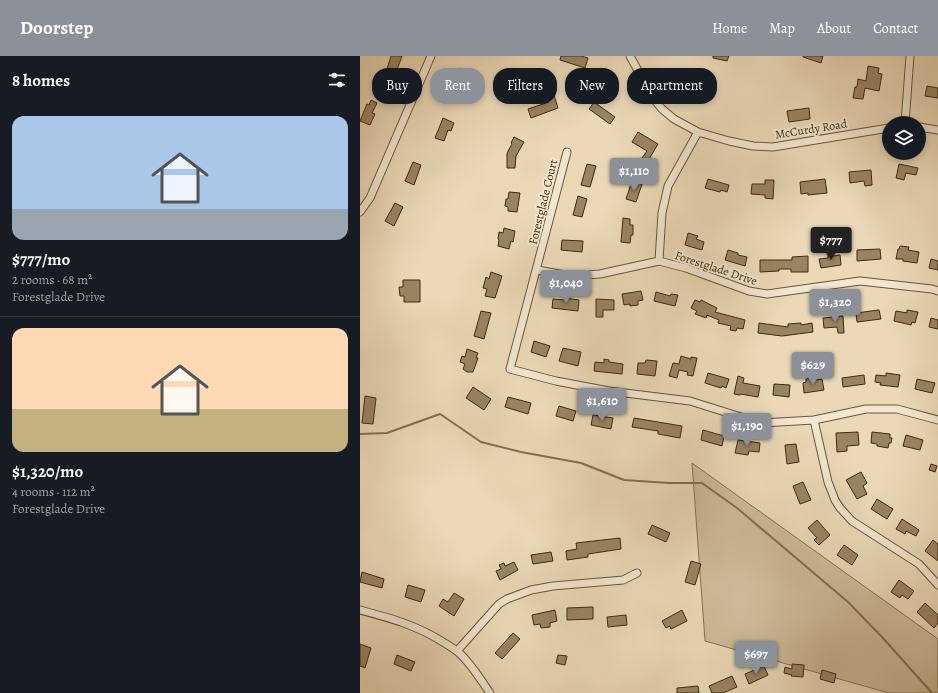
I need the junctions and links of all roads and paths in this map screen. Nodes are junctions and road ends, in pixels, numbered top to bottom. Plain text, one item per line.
1 (431, 56) edge
2 (630, 56) edge
3 (910, 56) edge
4 (906, 116) edge
5 (926, 128) edge
6 (882, 129) edge
7 (938, 130) edge
8 (698, 132) junction
9 (567, 152) dead end
10 (360, 212) edge
11 (659, 261) junction
12 (537, 270) junction
13 (938, 291) edge
14 (814, 420) junction
15 (938, 420) edge
16 (637, 573) dead end
17 (938, 584) edge
18 (360, 610) edge
19 (457, 651) junction
20 (490, 693) edge

1 - 10 street
2 - 8 street, McCurdy Road
3 - 4 street
5 - 7 street
6 - 8 street, McCurdy Road
8 - 11 street
9 - 12 street, Forestglade Court
11 - 12 street, Forestglade Drive
11 - 13 street, Forestglade Drive
12 - 14 street, Forestglade Court
14 - 15 street, Forestglade Court
14 - 17 street
16 - 19 street
18 - 19 street
19 - 20 street

